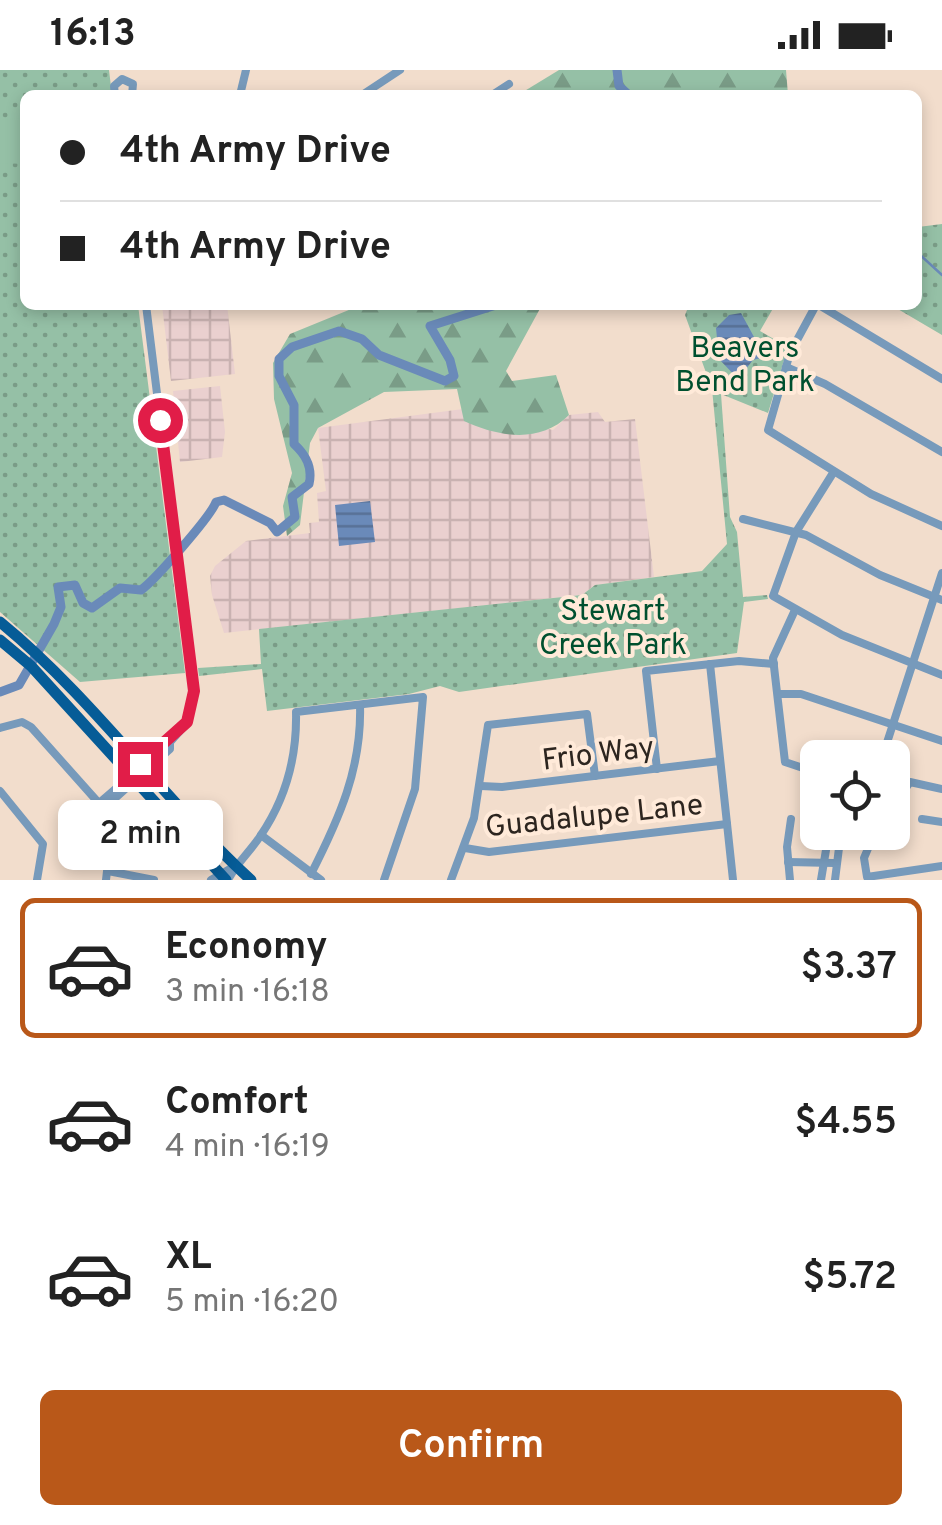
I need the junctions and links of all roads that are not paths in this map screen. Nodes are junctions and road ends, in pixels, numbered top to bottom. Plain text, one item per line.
1 (123, 70) edge
2 (400, 70) edge
3 (117, 81) junction
4 (130, 82) junction
5 (509, 84) dead end
6 (116, 90) edge
7 (131, 90) edge
8 (370, 90) edge
9 (500, 90) edge
10 (147, 310) edge
11 (814, 310) edge
12 (825, 310) edge
13 (786, 367) junction
14 (942, 379) edge
15 (942, 452) edge
16 (833, 473) junction
17 (743, 519) dead end
18 (942, 526) edge
19 (796, 532) junction
20 (942, 572) edge
21 (938, 599) edge
22 (795, 610) junction
23 (0, 622) edge
24 (0, 640) edge
25 (710, 664) junction
26 (774, 664) junction
27 (913, 664) junction
28 (942, 675) edge
29 (778, 694) junction
30 (360, 705) junction
31 (0, 728) edge
32 (892, 728) junction
33 (888, 740) edge
34 (942, 741) edge
35 (720, 762) junction
36 (143, 767) junction
37 (800, 767) edge
38 (657, 769) junction
39 (595, 776) junction
40 (132, 777) junction
41 (481, 786) junction
42 (910, 786) edge
43 (942, 789) edge
44 (0, 791) edge
45 (100, 806) junction
46 (790, 818) dead end
47 (922, 819) dead end
48 (942, 822) edge
49 (727, 824) junction
50 (261, 835) junction
51 (465, 848) junction
52 (824, 850) edge
53 (837, 850) edge
54 (867, 850) edge
55 (788, 862) junction
56 (821, 862) junction
57 (834, 863) junction
58 (235, 866) junction
59 (942, 866) edge
60 (311, 874) junction
61 (106, 876) edge
62 (221, 878) edge
63 (37, 880) edge
64 (154, 880) edge
65 (251, 880) edge
66 (321, 880) edge
67 (384, 880) edge
68 (451, 880) edge
69 (733, 880) edge
70 (790, 880) edge
71 (822, 880) edge
72 (834, 880) edge

1 - 3 street
1 - 4 street
2 - 8 street
3 - 4 street
3 - 6 street
4 - 7 street
5 - 9 street
10 - 36 street
11 - 13 street
12 - 14 street
13 - 15 street
13 - 16 street
16 - 18 street
16 - 19 street
17 - 19 street
19 - 21 street
19 - 22 street
20 - 21 street
21 - 27 street
22 - 26 street
22 - 27 street
23 - 36 main road
24 - 40 main road
25 - 26 street
25 - 35 street
25 - 38 street
26 - 29 street
27 - 28 street
27 - 32 street
29 - 32 street
29 - 37 street
30 - 50 street
30 - 60 street
30 - 67 street
31 - 45 street
32 - 33 street
32 - 34 street
35 - 38 street, Frio Way
35 - 49 street
36 - 40 street
36 - 58 main road
38 - 39 street, Frio Way
39 - 41 street, Frio Way
39 - 41 street
40 - 45 street
40 - 62 main road
41 - 51 street
42 - 43 street
44 - 63 street
45 - 61 street
46 - 55 street
47 - 48 street
49 - 51 street, Guadalupe Lane
49 - 69 street
50 - 58 street
50 - 60 street
51 - 68 street
52 - 56 street
53 - 57 street
54 - 59 street
55 - 56 street
55 - 70 street
56 - 57 street
56 - 71 street
57 - 72 street
58 - 62 street
58 - 65 main road
60 - 66 street
61 - 64 street

